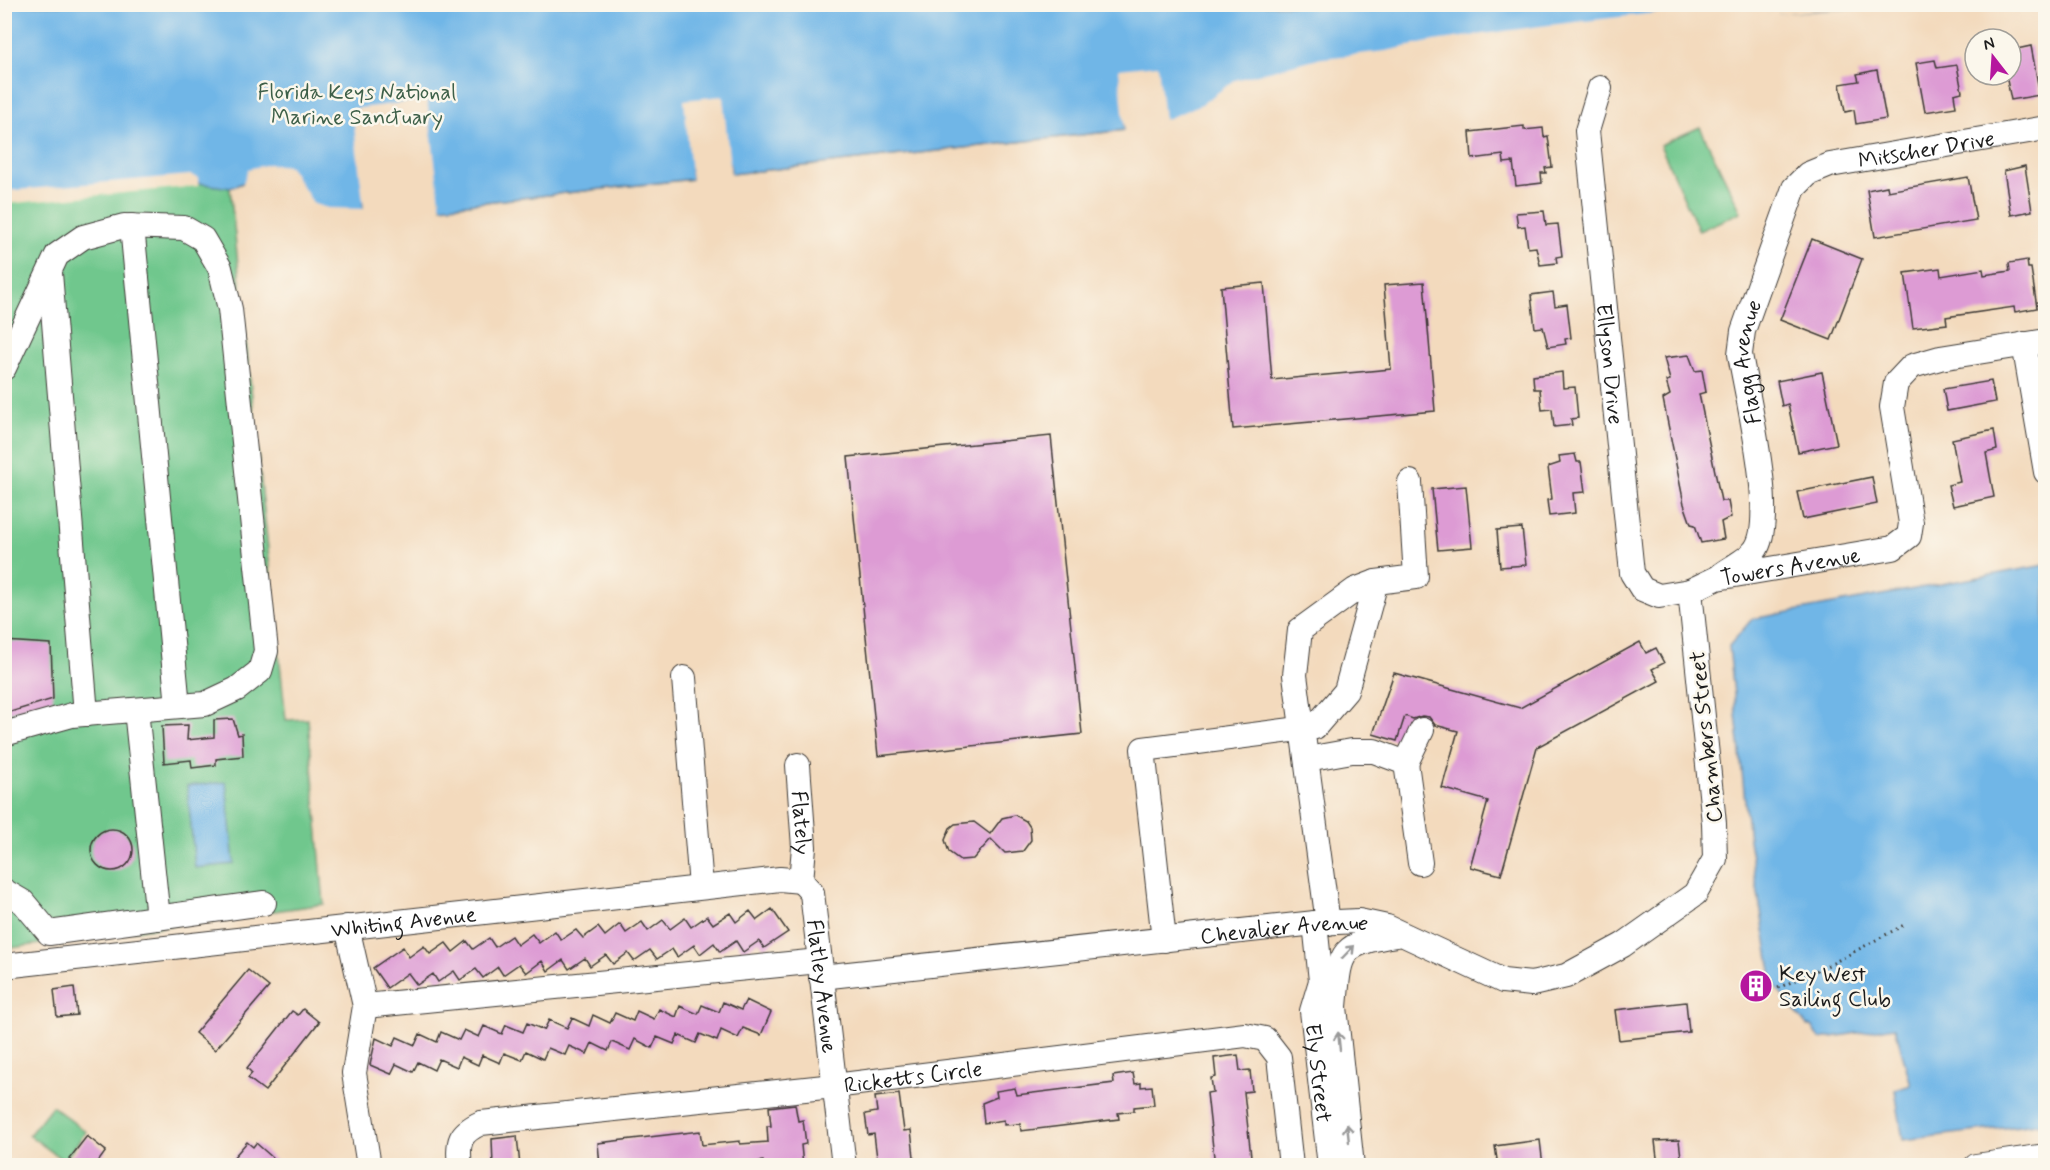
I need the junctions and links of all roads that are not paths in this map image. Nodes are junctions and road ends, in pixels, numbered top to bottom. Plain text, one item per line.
1 (1600, 88) dead end
2 (2046, 128) edge
3 (1808, 174) joint
4 (132, 226) junction
5 (50, 270) junction
6 (2035, 343) edge
7 (4, 368) edge
8 (2046, 472) edge
9 (1410, 482) dead end
10 (1717, 578) junction
11 (1376, 582) junction
12 (1690, 591) junction
13 (684, 678) dead end
14 (178, 706) junction
15 (136, 710) junction
16 (86, 714) junction
17 (1302, 728) junction
18 (1422, 730) dead end
19 (4, 734) edge
20 (1306, 759) junction
21 (1406, 763) junction
22 (798, 765) dead end
23 (1420, 863) dead end
24 (801, 881) junction
25 (1704, 881) joint
26 (701, 887) junction
27 (4, 891) edge
28 (264, 903) dead end
29 (158, 918) junction
30 (1322, 923) junction
31 (347, 927) junction
32 (1403, 934) junction
33 (1164, 940) junction
34 (4, 966) edge
35 (820, 969) junction
36 (1321, 981) junction
37 (365, 1006) junction
38 (1335, 1007) junction
39 (834, 1086) junction
40 (1334, 1101) junction
41 (2046, 1156) edge
42 (369, 1166) edge
43 (460, 1166) edge
44 (844, 1166) edge
45 (1291, 1166) edge
46 (1330, 1166) edge
47 (1352, 1166) edge
48 (1976, 1166) edge

1 - 12 street, Ellyson Drive
2 - 3 street, Mitscher Drive
3 - 10 street, Flagg Avenue
4 - 5 street
4 - 14 street
4 - 14 street
5 - 7 street
5 - 16 street
6 - 8 street
6 - 10 street, Towers Avenue
9 - 11 street
10 - 12 street, Towers Avenue
11 - 17 street
11 - 17 street, Ely Street
12 - 25 street, Chambers Street
13 - 26 street
14 - 15 street
15 - 16 street
15 - 29 street
16 - 19 street
17 - 20 street, Ely Street
17 - 33 street
18 - 21 street
20 - 21 street
20 - 30 street, Ely Street
21 - 23 street
22 - 24 street, Flately
24 - 26 street, Whiting Avenue
24 - 35 street, Flatley Avenue
25 - 32 street, Chevalier Avenue
26 - 31 street, Whiting Avenue
27 - 29 street
28 - 29 street
30 - 32 street, Chevalier Avenue
30 - 33 street, Chevalier Avenue
30 - 36 street, Ely Street
31 - 34 street, Whiting Avenue
31 - 37 street
38 -> 32 street, Ely Street
33 - 35 street, Chevalier Avenue
35 - 37 street, Chevalier Avenue
35 - 39 street, Flatley Avenue
36 - 38 street, Ely Street
36 - 40 street, Ely Street
37 - 42 street
40 -> 38 street, Ely Street
39 - 43 street, Ricketts Circle
39 - 44 street, Flatley Avenue
39 - 45 street, Ricketts Circle
40 - 46 street, Ely Street
47 -> 40 street, Ely Street
41 - 48 street

